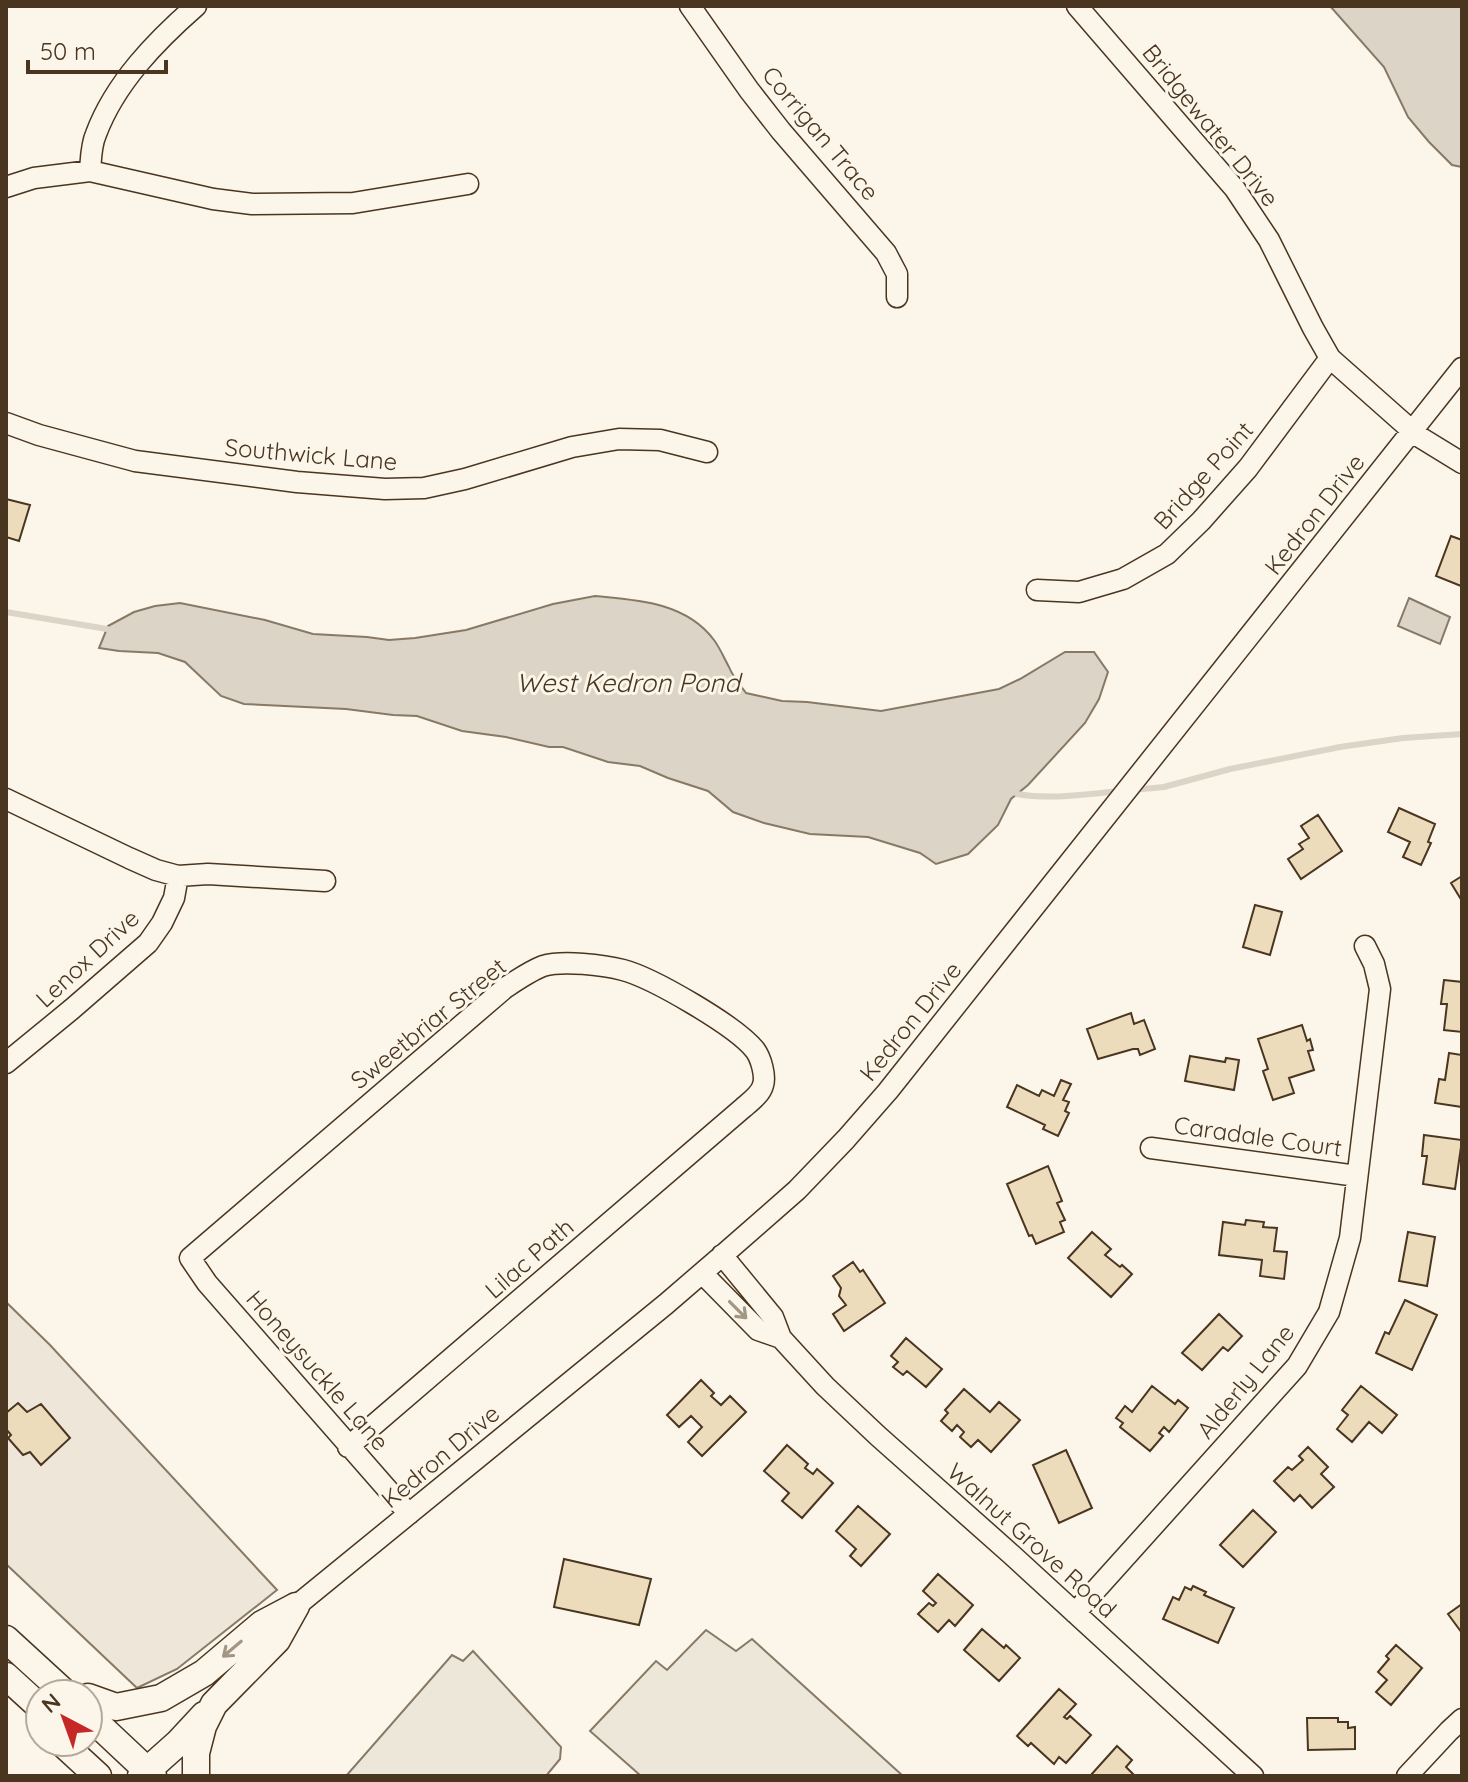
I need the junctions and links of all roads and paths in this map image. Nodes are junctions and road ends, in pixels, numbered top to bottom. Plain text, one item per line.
1 (196, 6) edge
2 (690, 6) edge
3 (1077, 6) edge
4 (90, 171) junction
5 (468, 184) dead end
6 (6, 187) edge
7 (897, 297) dead end
8 (1330, 358) junction
9 (1462, 368) edge
10 (6, 423) edge
11 (1412, 431) junction
12 (707, 452) dead end
13 (1462, 463) edge
14 (1037, 590) dead end
15 (6, 799) edge
16 (178, 876) junction
17 (325, 881) dead end
18 (1365, 946) dead end
19 (6, 1063) edge
20 (743, 1108) joint
21 (1151, 1148) dead end
22 (1357, 1176) junction
23 (722, 1255) junction
24 (190, 1258) joint
25 (702, 1273) junction
26 (781, 1338) junction
27 (348, 1447) junction
28 (409, 1514) junction
29 (296, 1606) junction
30 (1075, 1613) junction
31 (6, 1639) edge
32 (6, 1676) edge
33 (49, 1678) edge
34 (6, 1692) edge
35 (24, 1692) edge
36 (104, 1703) edge
37 (214, 1704) junction
38 (24, 1708) edge
39 (1462, 1719) edge
40 (104, 1731) edge
41 (78, 1758) edge
42 (96, 1758) edge
43 (147, 1775) edge
44 (98, 1776) edge
45 (116, 1776) edge
46 (196, 1776) edge
47 (1253, 1776) edge
48 (1407, 1776) edge

1 - 4 street
2 - 7 street, Corrigan Trace
3 - 8 street, Bridgewater Drive
4 - 5 street
4 - 6 street
8 - 11 street, Bridgewater Drive
8 - 14 street, Bridge Point
9 - 11 street, Kedron Drive
10 - 12 street, Southwick Lane
11 - 13 street, Bridgewater Drive
11 - 23 street, Kedron Drive
15 - 16 street
16 - 17 street
16 - 19 street, Lenox Drive
18 - 22 street, Alderly Lane
20 - 24 street, Sweetbriar Street
20 - 27 street, Lilac Path
21 - 22 street, Caradale Court
22 - 30 street, Alderly Lane
23 - 25 street, Kedron Drive
23 - 26 street, Walnut Grove Road
24 - 27 street, Honeysuckle Lane
25 -> 26 street, Walnut Grove Road
25 - 28 street, Kedron Drive
26 - 30 street, Walnut Grove Road
27 - 28 street, Honeysuckle Lane
28 - 29 street, Kedron Drive
29 -> 36 main road
29 - 37 main road
30 - 47 street, Walnut Grove Road
31 - 33 main road
32 - 35 main road
34 - 38 main road
37 - 43 main road
37 - 46 main road
39 - 48 street
40 - 43 main road
41 - 44 main road
42 - 45 main road

